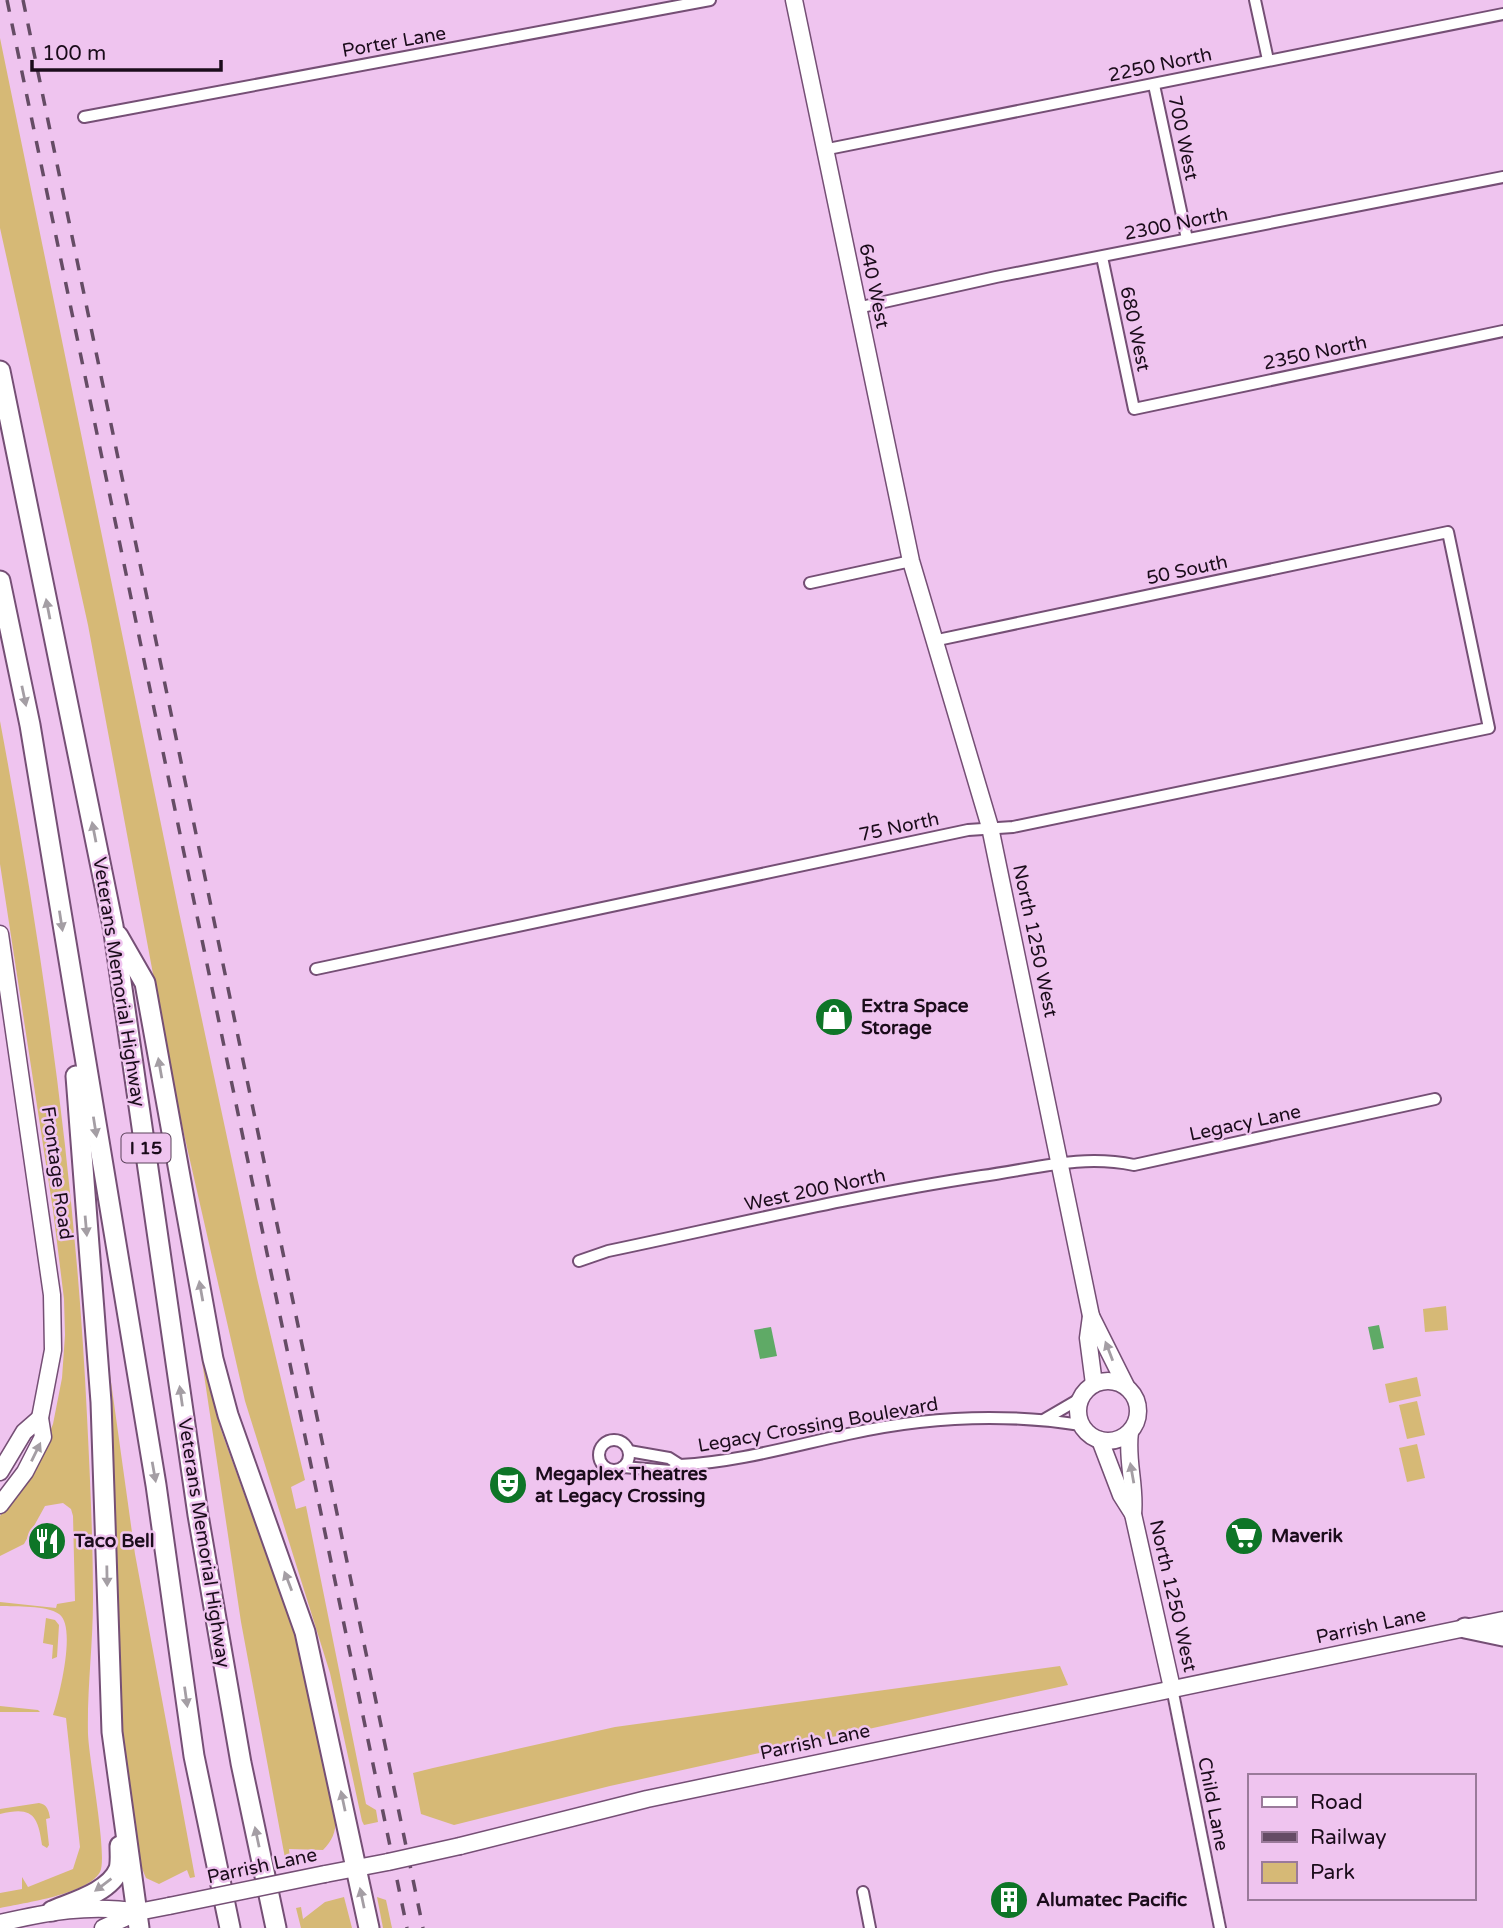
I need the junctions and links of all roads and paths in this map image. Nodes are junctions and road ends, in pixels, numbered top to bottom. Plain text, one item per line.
1 (710, 0) edge
2 (794, 0) edge
3 (1255, 0) edge
4 (1503, 14) edge
5 (1268, 60) junction
6 (1154, 85) junction
7 (84, 117) dead end
8 (823, 150) junction
9 (1503, 177) edge
10 (1187, 239) junction
11 (1102, 257) junction
12 (857, 308) junction
13 (1503, 331) edge
14 (0, 370) edge
15 (1134, 409) joint
16 (911, 561) junction
17 (915, 580) joint
18 (0, 581) edge
19 (810, 583) dead end
20 (933, 641) junction
21 (1489, 728) joint
22 (990, 827) junction
23 (113, 926) junction
24 (0, 934) edge
25 (68, 963) junction
26 (316, 969) dead end
27 (1435, 1099) dead end
28 (1060, 1162) junction
29 (579, 1261) dead end
30 (1091, 1316) junction
31 (1094, 1384) junction
32 (1126, 1386) junction
33 (1080, 1398) junction
34 (40, 1418) junction
35 (1045, 1419) junction
36 (1081, 1425) junction
37 (1130, 1432) junction
38 (1100, 1440) junction
39 (629, 1451) junction
40 (680, 1465) junction
41 (623, 1467) junction
42 (0, 1472) edge
43 (0, 1505) edge
44 (1133, 1514) junction
45 (1503, 1620) edge
46 (1465, 1628) junction
47 (1503, 1636) edge
48 (110, 1679) junction
49 (1172, 1688) junction
50 (357, 1868) junction
51 (863, 1892) dead end
52 (52, 1911) junction
53 (139, 1920) edge
54 (0, 1923) edge
55 (103, 1928) edge
56 (230, 1928) edge
57 (276, 1928) edge
58 (369, 1928) edge
59 (870, 1928) edge
60 (1220, 1928) edge

1 - 7 street, Porter Lane
2 - 8 street, 640 West
3 - 5 street
4 - 5 street, 2250 North
5 - 6 street, 2250 North
6 - 8 street, 2250 North
6 - 10 street, 700 West
8 - 12 street, 640 West
9 - 10 street, 2300 North
10 - 11 street, 2300 North
11 - 12 street, 2300 North
11 - 15 street, 680 West
12 - 16 street, 640 West
13 - 15 street, 2350 North
23 -> 14 highway, Veterans Memorial Highway / I 15
16 - 17 street, 640 West
16 - 19 street
17 - 20 street, North 1250 West
18 -> 25 highway, Veterans Memorial Highway / I 15
20 - 21 street, 50 South
20 - 22 street, North 1250 West
21 - 22 street, 75 North
22 - 26 street, 75 North
22 - 28 street, North 1250 West
50 -> 23 highway
57 -> 23 highway, Veterans Memorial Highway / I 15
24 - 34 street, Frontage Road
25 -> 48 highway
25 -> 56 highway, Veterans Memorial Highway / I 15
27 - 28 street, Legacy Lane
28 - 29 street, West 200 North
28 - 30 street, North 1250 West
30 - 31 street, North 1250 West
32 -> 30 street, North 1250 West
31 - 32 street
31 - 33 street
32 - 37 street
33 - 35 street
33 - 36 street
34 - 42 street
43 -> 34 street, Frontage Road
35 - 36 street, Legacy Crossing Boulevard
35 - 40 street, Legacy Crossing Boulevard
36 - 38 street
37 - 38 street
44 -> 37 street, North 1250 West
38 - 44 street, North 1250 West
39 - 40 street, Legacy Crossing Boulevard
39 - 41 street
39 - 41 street, Legacy Crossing Boulevard
40 - 41 street, Legacy Crossing Boulevard
44 - 49 street, North 1250 West
45 - 46 street, Parrish Lane
46 - 47 highway
46 - 49 street, Parrish Lane
48 -> 52 highway
48 - 53 highway
49 - 50 street, Parrish Lane, bridge
49 - 60 street, Child Lane
50 - 53 street, Parrish Lane, bridge
58 -> 50 highway
51 - 59 street
52 - 53 street, Parrish Lane
52 - 54 street, Parrish Lane
53 - 55 street, Parrish Lane

